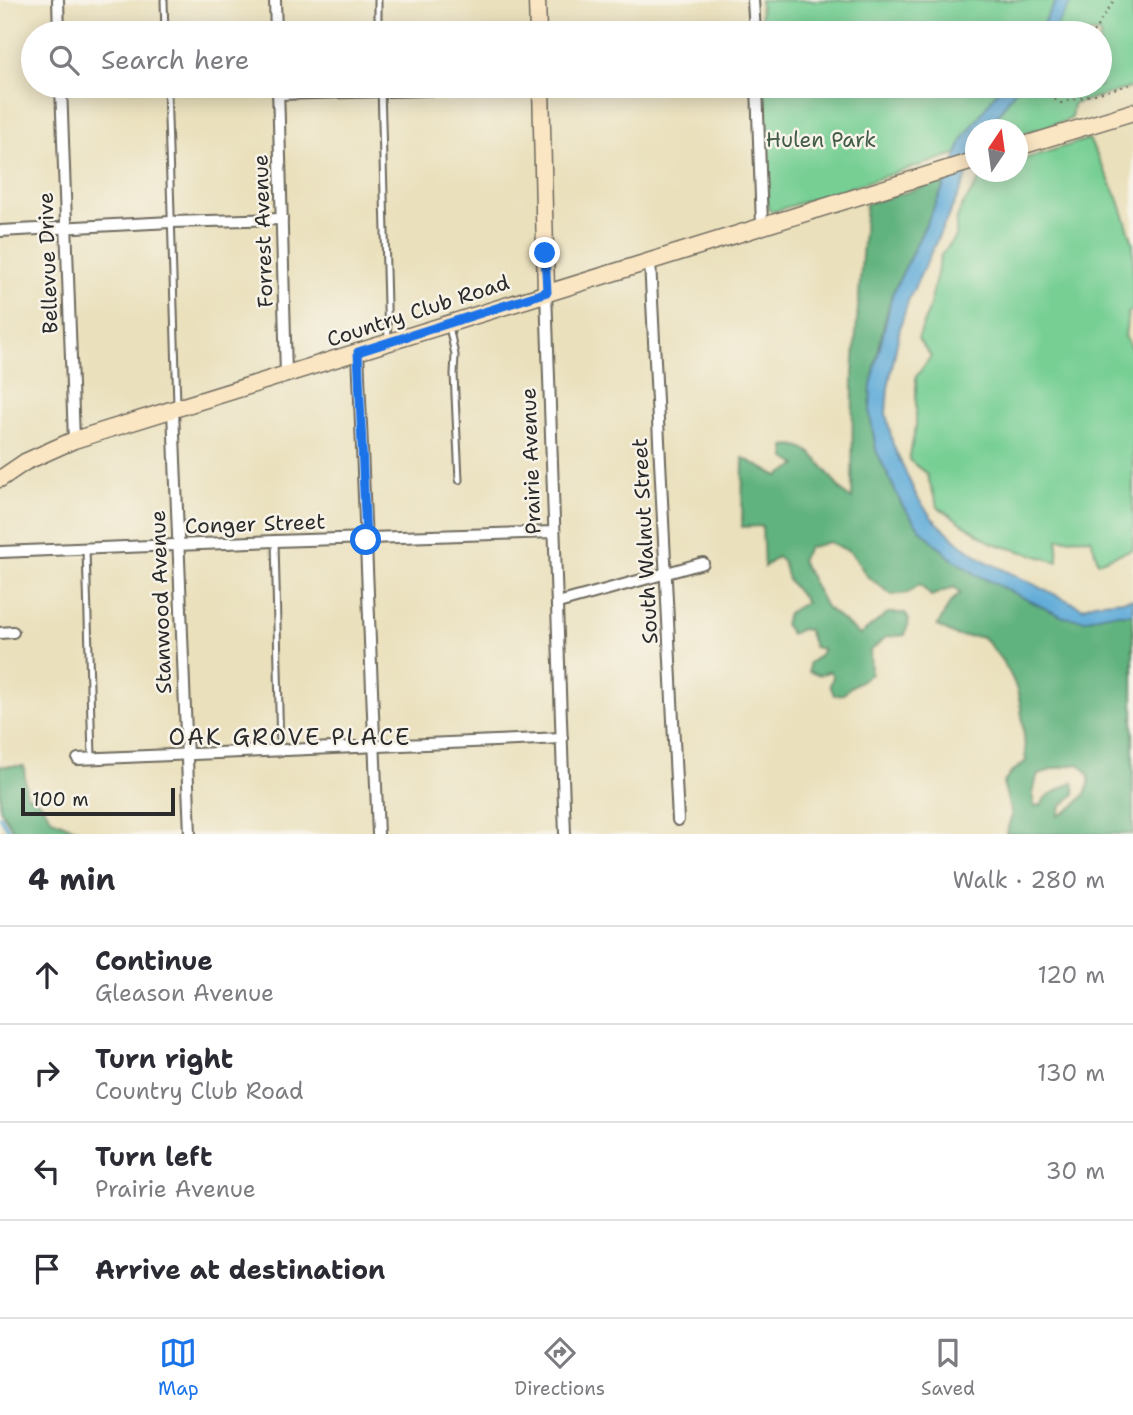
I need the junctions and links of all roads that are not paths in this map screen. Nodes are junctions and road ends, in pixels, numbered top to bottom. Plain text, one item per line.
1 (58, 0) edge
2 (164, 0) edge
3 (275, 0) edge
4 (378, 0) edge
5 (537, 0) edge
6 (754, 0) edge
7 (59, 21) edge
8 (165, 21) edge
9 (276, 21) edge
10 (378, 21) edge
11 (538, 21) edge
12 (755, 21) edge
13 (61, 98) edge
14 (167, 98) edge
15 (278, 98) edge
16 (381, 98) edge
17 (541, 98) edge
18 (757, 98) edge
19 (1133, 112) edge
20 (1028, 144) edge
21 (965, 163) edge
22 (282, 219) junction
23 (171, 222) junction
24 (762, 225) junction
25 (66, 228) junction
26 (0, 231) edge
27 (650, 261) junction
28 (547, 292) junction
29 (448, 323) junction
30 (388, 342) junction
31 (358, 352) junction
32 (286, 374) junction
33 (175, 410) junction
34 (74, 440) junction
35 (0, 479) edge
36 (460, 480) dead end
37 (554, 532) junction
38 (366, 540) junction
39 (275, 541) junction
40 (179, 546) junction
41 (86, 549) junction
42 (0, 552) edge
43 (703, 563) dead end
44 (667, 574) junction
45 (558, 603) junction
46 (13, 632) dead end
47 (0, 633) edge
48 (562, 738) junction
49 (376, 748) junction
50 (280, 751) junction
51 (186, 754) junction
52 (92, 757) junction
53 (78, 760) dead end
54 (678, 820) dead end
55 (190, 834) edge
56 (378, 834) edge
57 (565, 834) edge

1 - 7 street
2 - 8 lane
3 - 9 street
4 - 10 lane
5 - 11 main road
6 - 12 street
13 - 25 street, Bellevue Drive
14 - 23 lane
15 - 22 street, Forrest Avenue
16 - 30 lane
17 - 28 main road, Prairie Avenue
18 - 24 street
19 - 20 main road
21 - 24 main road, Country Club Road
22 - 23 street
22 - 32 street, Forrest Avenue
23 - 25 street
23 - 33 lane
24 - 27 main road, Country Club Road
25 - 26 street
25 - 34 street, Bellevue Drive
27 - 28 main road, Country Club Road
27 - 44 street, South Walnut Street
28 - 29 main road, Country Club Road
28 - 37 street, Prairie Avenue
29 - 30 main road, Country Club Road
29 - 36 lane
30 - 31 main road, Country Club Road
31 - 32 main road, Country Club Road
31 - 38 street
32 - 33 main road, Country Club Road
33 - 34 main road, Country Club Road
33 - 40 street, Stanwood Avenue
34 - 35 main road, Country Club Road
37 - 38 street, Conger Street
37 - 45 street, Prairie Avenue
38 - 39 street, Conger Street
38 - 49 street
39 - 40 street, Conger Street
39 - 50 lane
40 - 41 street, Conger Street
40 - 51 street, Stanwood Avenue
41 - 42 street, Conger Street
41 - 52 lane
43 - 44 street
44 - 45 street
44 - 54 street, South Walnut Street
45 - 48 street, Prairie Avenue
46 - 47 street
48 - 49 street
48 - 57 street, Prairie Avenue
49 - 50 street
49 - 56 street
50 - 51 street
51 - 52 street
51 - 55 street, Stanwood Avenue
52 - 53 street

